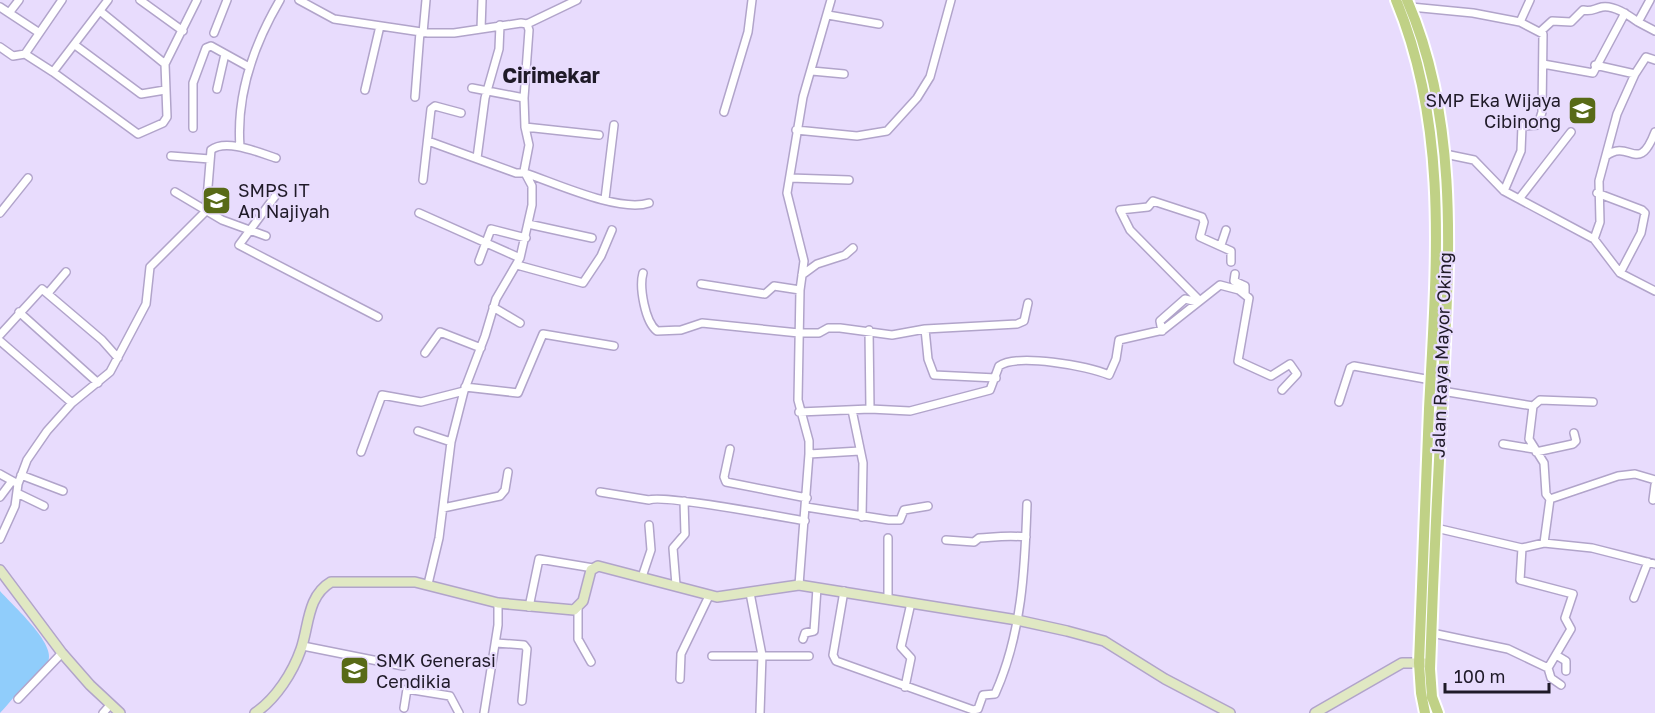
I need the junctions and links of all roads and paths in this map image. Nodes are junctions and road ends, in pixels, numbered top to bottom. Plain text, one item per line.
1 (19, 0) edge
2 (62, 0) edge
3 (108, 0) edge
4 (140, 0) edge
5 (197, 0) edge
6 (227, 0) edge
7 (280, 0) edge
8 (426, 0) edge
9 (482, 0) edge
10 (577, 0) edge
11 (752, 0) edge
12 (831, 0) edge
13 (951, 0) edge
14 (1396, 0) edge
15 (1530, 0) edge
16 (1650, 0) edge
17 (304, 1) edge
18 (1409, 4) edge
19 (0, 7) edge
20 (100, 11) junction
21 (9, 13) junction
22 (1625, 13) junction
23 (828, 15) junction
24 (1520, 22) junction
25 (1638, 22) junction
26 (527, 24) junction
27 (879, 24) dead end
28 (380, 26) junction
29 (500, 26) junction
30 (481, 29) junction
31 (183, 31) junction
32 (1540, 31) junction
33 (1655, 31) edge
34 (38, 32) junction
35 (422, 32) junction
36 (214, 33) dead end
37 (75, 45) junction
38 (0, 47) edge
39 (25, 54) junction
40 (225, 54) junction
41 (1655, 60) edge
42 (165, 64) junction
43 (1543, 64) junction
44 (1595, 65) junction
45 (249, 67) junction
46 (812, 71) junction
47 (53, 72) junction
48 (844, 74) dead end
49 (1635, 74) junction
50 (472, 88) dead end
51 (217, 89) dead end
52 (165, 90) junction
53 (365, 90) dead end
54 (487, 90) junction
55 (415, 97) dead end
56 (524, 98) junction
57 (461, 112) dead end
58 (724, 112) dead end
59 (614, 125) dead end
60 (525, 127) junction
61 (193, 128) dead end
62 (796, 130) junction
63 (1571, 132) dead end
64 (1655, 132) edge
65 (599, 135) dead end
66 (428, 141) junction
67 (240, 147) junction
68 (1445, 153) junction
69 (171, 156) dead end
70 (1606, 156) junction
71 (276, 158) dead end
72 (477, 158) junction
73 (210, 159) junction
74 (525, 173) junction
75 (28, 178) dead end
76 (790, 178) junction
77 (423, 180) dead end
78 (849, 180) dead end
79 (1504, 191) junction
80 (175, 192) dead end
81 (1597, 193) junction
82 (276, 195) dead end
83 (605, 199) junction
84 (1519, 199) junction
85 (649, 202) dead end
86 (206, 211) junction
87 (0, 213) edge
88 (419, 213) dead end
89 (528, 224) junction
90 (612, 230) dead end
91 (1226, 230) dead end
92 (251, 231) junction
93 (266, 236) dead end
94 (526, 238) junction
95 (592, 238) dead end
96 (1594, 239) junction
97 (484, 241) junction
98 (1221, 245) junction
99 (853, 248) dead end
100 (479, 261) dead end
101 (519, 261) junction
102 (1231, 262) dead end
103 (66, 272) dead end
104 (643, 273) dead end
105 (1620, 273) junction
106 (1235, 274) dead end
107 (802, 275) junction
108 (701, 284) dead end
109 (800, 290) junction
110 (1655, 291) edge
111 (49, 292) junction
112 (1245, 293) junction
113 (1198, 301) junction
114 (1028, 303) dead end
115 (493, 307) junction
116 (19, 312) junction
117 (378, 317) dead end
118 (1440, 317) junction
119 (520, 323) dead end
120 (925, 329) junction
121 (869, 330) junction
122 (1162, 331) junction
123 (800, 333) junction
124 (0, 335) edge
125 (0, 341) edge
126 (614, 346) dead end
127 (480, 348) junction
128 (425, 353) dead end
129 (118, 358) junction
130 (996, 378) junction
131 (1431, 380) junction
132 (98, 383) junction
133 (464, 389) junction
134 (1282, 390) dead end
135 (1442, 391) junction
136 (1339, 402) dead end
137 (1593, 402) dead end
138 (72, 403) junction
139 (1533, 406) junction
140 (870, 409) junction
141 (852, 410) junction
142 (799, 412) junction
143 (418, 430) dead end
144 (1574, 433) dead end
145 (451, 442) junction
146 (1503, 444) dead end
147 (729, 449) dead end
148 (1535, 450) junction
149 (860, 451) junction
150 (361, 452) dead end
151 (809, 454) junction
152 (508, 472) dead end
153 (0, 474) edge
154 (21, 474) junction
155 (1655, 480) edge
156 (15, 482) junction
157 (1655, 485) edge
158 (63, 491) dead end
159 (600, 492) dead end
160 (17, 493) junction
161 (0, 497) edge
162 (807, 498) junction
163 (1550, 499) junction
164 (1653, 500) dead end
165 (684, 501) junction
166 (1027, 504) dead end
167 (1431, 505) junction
168 (44, 506) dead end
169 (927, 506) dead end
170 (806, 507) junction
171 (443, 508) junction
172 (862, 517) junction
173 (805, 521) junction
174 (649, 525) dead end
175 (1436, 528) junction
176 (1026, 537) junction
177 (888, 538) dead end
178 (0, 539) edge
179 (946, 540) dead end
180 (1544, 543) junction
181 (1522, 548) junction
182 (1652, 563) edge
183 (593, 568) junction
184 (0, 570) edge
185 (642, 577) junction
186 (428, 584) junction
187 (676, 585) junction
188 (798, 585) junction
189 (817, 588) junction
190 (844, 591) junction
191 (750, 593) junction
192 (709, 596) junction
193 (888, 598) junction
194 (1634, 598) dead end
195 (498, 603) junction
196 (911, 603) junction
197 (529, 607) junction
198 (578, 609) junction
199 (1017, 620) junction
200 (1432, 633) junction
201 (803, 639) dead end
202 (496, 643) junction
203 (303, 646) junction
204 (62, 652) junction
205 (762, 655) junction
206 (1556, 655) junction
207 (712, 656) dead end
208 (809, 656) dead end
209 (591, 662) dead end
210 (1425, 663) junction
211 (403, 666) dead end
212 (1548, 668) junction
213 (1566, 671) dead end
214 (680, 679) dead end
215 (1561, 684) dead end
216 (905, 687) junction
217 (18, 699) dead end
218 (522, 701) dead end
219 (111, 704) junction
220 (404, 708) dead end
221 (103, 713) edge
222 (120, 713) edge
223 (255, 713) edge
224 (459, 713) edge
225 (484, 713) edge
226 (759, 713) edge
227 (1230, 713) edge
228 (1315, 713) edge
229 (1425, 713) edge
230 (1438, 713) edge

1 - 21 street
2 - 34 street
3 - 20 street
4 - 31 street
5 - 31 street
6 - 36 street
7 - 45 street
8 - 35 street
9 - 30 street
10 - 26 street
11 - 58 street
12 - 23 street
13 - 62 street
14 - 118 main road, Jalan Raya Mayor Oking
15 - 24 street
16 - 25 street
17 - 28 street
18 - 24 street
18 - 68 main road, Jalan Raya Mayor Oking
19 - 21 street
20 - 37 street
20 - 42 street
21 - 34 street
22 - 25 street
22 - 32 street
22 - 44 street
23 - 27 street
23 - 46 street
24 - 32 street
25 - 33 street
26 - 29 street
26 - 56 street
28 - 35 street
28 - 53 street
29 - 30 street
29 - 54 street
30 - 35 street
31 - 42 street
32 - 43 street
34 - 39 street
35 - 55 street
37 - 47 street
37 - 52 street
38 - 39 street
39 - 47 street
40 - 45 street
40 - 51 street
40 - 61 street
41 - 49 street
42 - 52 street
43 - 44 street
43 - 79 street
44 - 49 street
45 - 67 street
46 - 48 street
46 - 62 street
47 - 52 street
49 - 70 street
50 - 54 street
54 - 56 street
54 - 72 street
56 - 60 street
57 - 66 street
59 - 83 street
60 - 65 street
60 - 74 street
62 - 76 street
63 - 84 street
64 - 70 street
66 - 72 street
66 - 77 street
67 - 71 street
67 - 73 street
68 - 79 street
68 - 118 main road, Jalan Raya Mayor Oking
69 - 73 street
70 - 81 street
72 - 74 street
73 - 86 street
74 - 83 street
74 - 89 street
75 - 87 street
76 - 78 street
76 - 107 street
79 - 84 street
80 - 86 street
81 - 96 street
81 - 105 street
82 - 92 street
83 - 85 street
84 - 96 street
86 - 92 street
86 - 129 street
88 - 97 street
89 - 94 street
89 - 95 street
90 - 101 street
91 - 98 street
92 - 93 street
92 - 117 street
94 - 97 street
94 - 101 street
96 - 105 street
97 - 100 street
97 - 101 street
98 - 102 street
98 - 113 street
99 - 107 street
101 - 115 street
103 - 111 street
104 - 123 street
105 - 110 street
106 - 112 street
107 - 109 street
108 - 109 street
109 - 123 street
111 - 116 street
111 - 129 street
112 - 113 street
112 - 134 street
113 - 122 street
113 - 122 street
114 - 120 street
115 - 119 street
115 - 127 street
116 - 124 street
116 - 132 street
118 - 131 main road, Jalan Raya Mayor Oking
118 - 135 main road, Jalan Raya Mayor Oking
120 - 121 street
120 - 130 street
121 - 123 street
121 - 140 street
122 - 130 street
123 - 142 street
125 - 138 street
126 - 133 street
127 - 128 street
127 - 133 street
129 - 132 street
130 - 140 street
131 - 136 street
131 - 167 main road, Jalan Raya Mayor Oking
132 - 138 street
133 - 145 street
133 - 150 street
135 - 139 street
135 - 167 main road, Jalan Raya Mayor Oking
137 - 139 street
138 - 154 street
139 - 148 street
140 - 141 street
141 - 142 street
141 - 149 street
142 - 151 street
143 - 145 street
144 - 148 street
145 - 171 street
146 - 148 street
147 - 162 street
148 - 163 street
149 - 151 street
149 - 172 street
151 - 162 street
152 - 171 street
153 - 156 street
154 - 156 street
154 - 158 street
155 - 163 street
156 - 160 street
156 - 161 street
157 - 164 street
159 - 165 street
160 - 168 street
160 - 178 street
162 - 170 street
163 - 180 street
165 - 173 street
165 - 187 street
166 - 176 street
167 - 175 main road, Jalan Raya Mayor Oking
167 - 210 main road, Jalan Raya Mayor Oking
169 - 172 street
170 - 172 street
170 - 173 street
171 - 186 street
173 - 188 street
174 - 185 street
175 - 181 street
175 - 200 main road, Jalan Raya Mayor Oking
176 - 179 street
176 - 199 street
177 - 193 street
180 - 181 street
180 - 182 street
181 - 206 street
182 - 194 street
183 - 185 street
183 - 197 street
183 - 198 street
184 - 204 street
185 - 187 street
186 - 195 street
186 - 203 street
187 - 192 street
188 - 189 street
188 - 191 street
189 - 190 street
189 - 201 street
190 - 193 street
190 - 216 street
191 - 192 street
191 - 205 street
192 - 214 street
193 - 196 street
195 - 197 street
195 - 202 street
196 - 199 street
196 - 216 street
197 - 198 street
198 - 209 street
199 - 216 street
199 - 227 street
200 - 210 main road, Jalan Raya Mayor Oking
200 - 212 street
202 - 218 street
202 - 225 street
203 - 211 street
203 - 223 street
204 - 217 street
204 - 219 street
205 - 207 street
205 - 208 street
205 - 226 street
206 - 212 street
206 - 213 street
210 - 228 street
210 - 229 main road, Jalan Raya Mayor Oking
210 - 230 main road, Jalan Raya Mayor Oking
212 - 215 street
219 - 221 street
219 - 222 street
220 - 224 street

